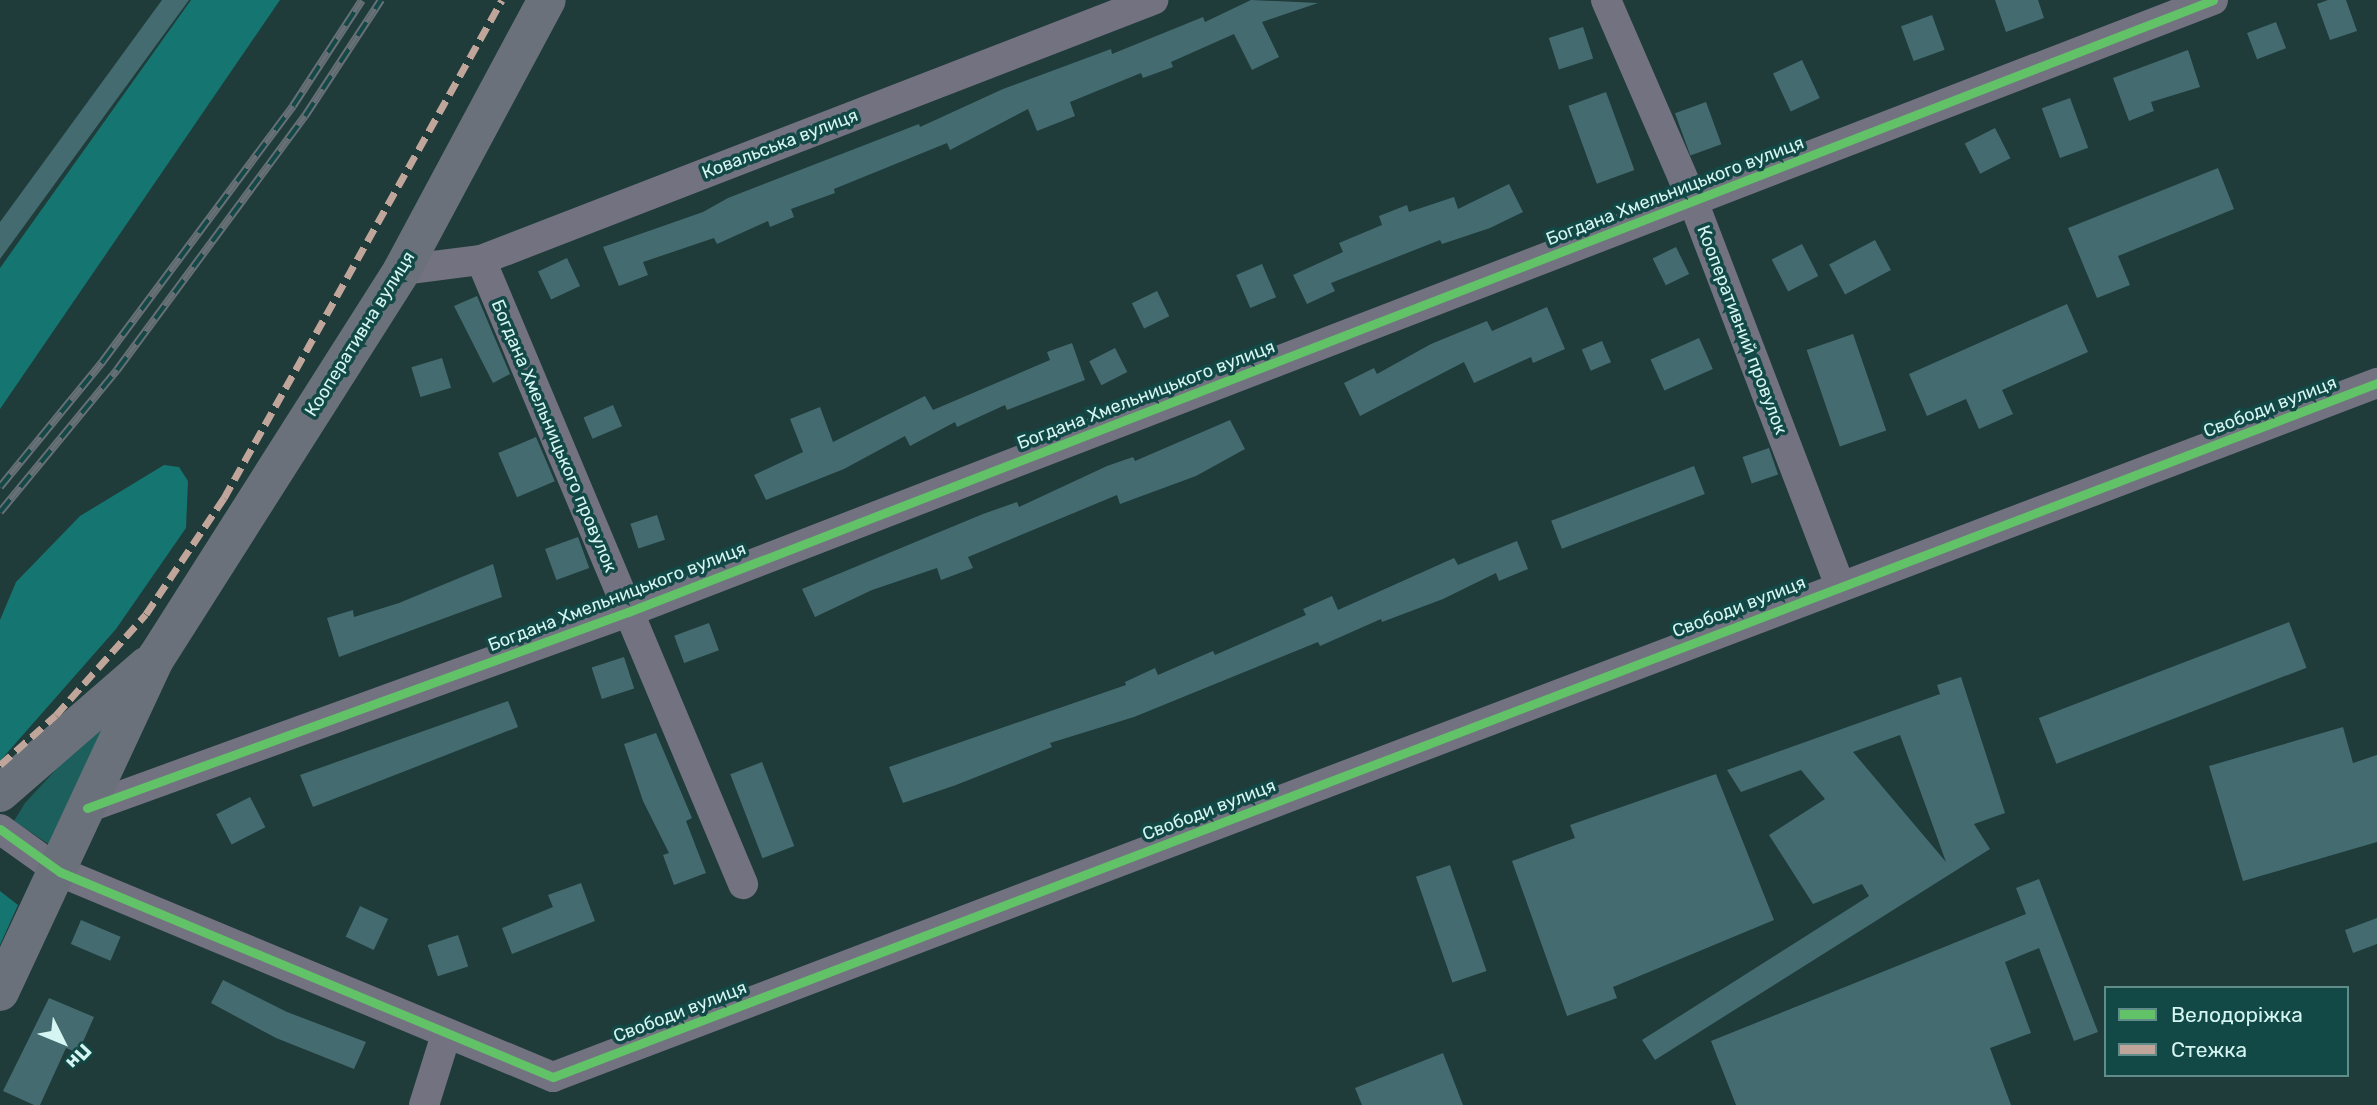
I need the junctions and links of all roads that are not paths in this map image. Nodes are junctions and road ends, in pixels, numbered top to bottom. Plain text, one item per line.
1 (547, 0) edge
2 (1153, 0) edge
3 (1606, 0) edge
4 (2213, 0) edge
5 (1693, 201) junction
6 (481, 260) junction
7 (402, 270) junction
8 (2377, 383) edge
9 (1840, 586) junction
10 (628, 612) junction
11 (156, 658) junction
12 (0, 793) edge
13 (87, 808) junction
14 (0, 829) edge
15 (60, 872) junction
16 (743, 884) dead end
17 (0, 992) edge
18 (446, 1035) junction
19 (424, 1105) edge

1 - 7 main road, Кооперативна вулиця
2 - 6 street, Ковальська вулиця
3 - 5 street, Кооперативний провулок
4 - 5 street, Богдана Хмельницького вулиця
5 - 9 street, Кооперативний провулок
5 - 10 street, Богдана Хмельницького вулиця
6 - 7 street, Ковальська вулиця
6 - 10 street, Богдана Хмельницького провулок
7 - 11 main road, Кооперативна вулиця
8 - 9 street, Свободи вулиця
9 - 18 street, Свободи вулиця
10 - 13 street, Богдана Хмельницького вулиця
10 - 16 street, Богдана Хмельницького провулок
11 - 12 main road
11 - 13 main road
13 - 15 main road
14 - 15 street, Свободи вулиця
15 - 17 main road
15 - 18 street, Свободи вулиця
18 - 19 street

